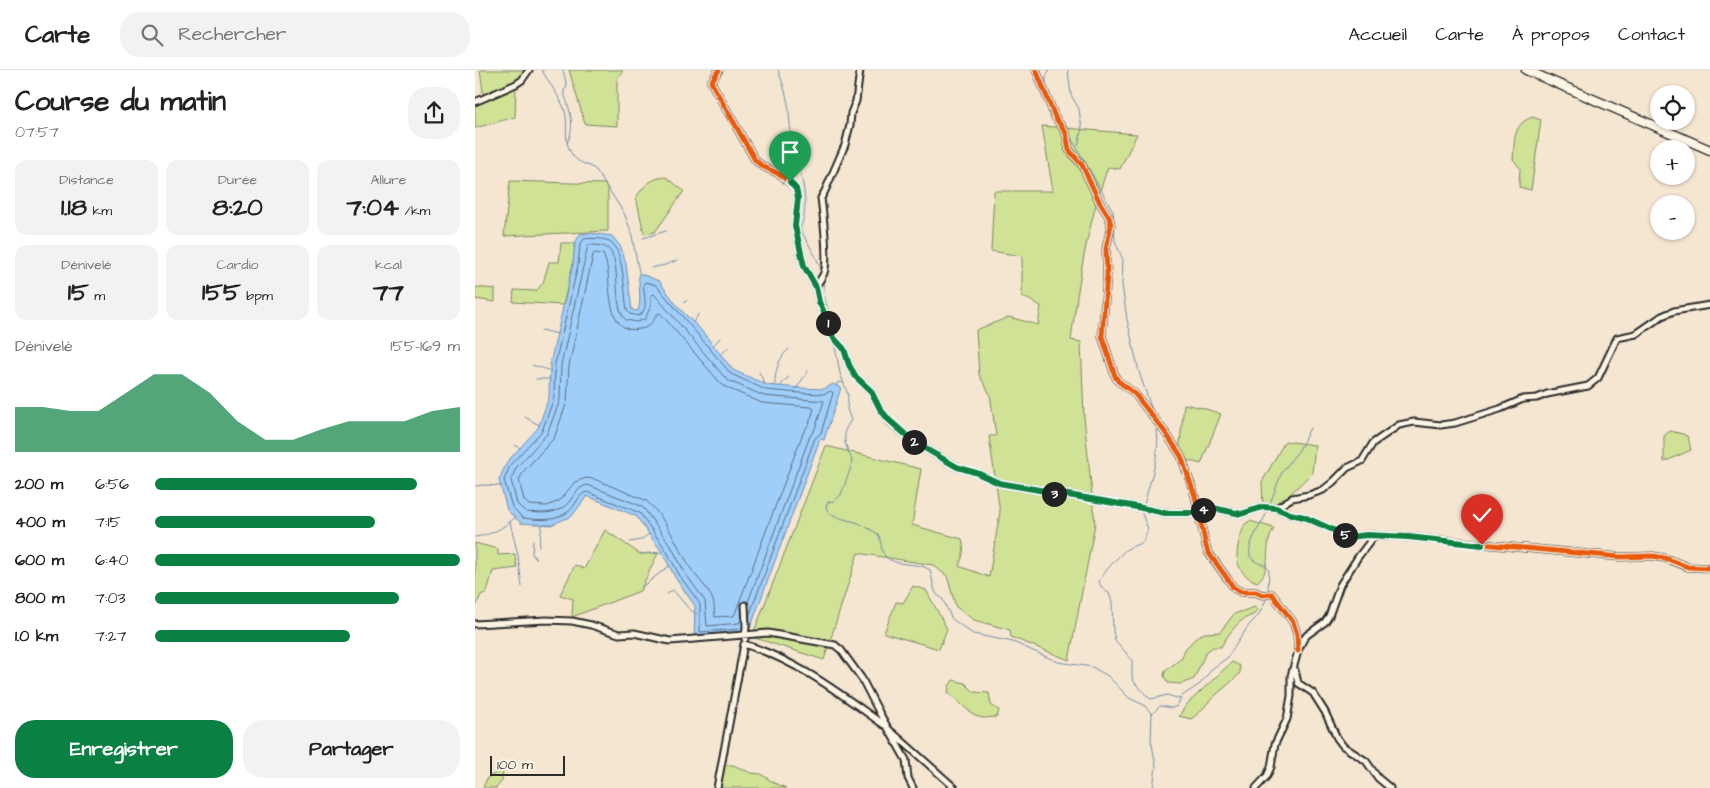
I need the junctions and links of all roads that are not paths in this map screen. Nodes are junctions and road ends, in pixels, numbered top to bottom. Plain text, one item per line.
1 (529, 70) edge
2 (719, 70) edge
3 (860, 70) edge
4 (1035, 70) edge
5 (1526, 70) edge
6 (475, 102) edge
7 (1710, 150) edge
8 (816, 287) junction
9 (1710, 305) edge
10 (1276, 508) junction
11 (1199, 511) junction
12 (1375, 536) junction
13 (1710, 568) edge
14 (745, 605) dead end
15 (475, 624) edge
16 (745, 636) junction
17 (744, 644) junction
18 (1298, 651) junction
19 (1295, 665) junction
20 (887, 728) junction
21 (717, 788) edge
22 (913, 788) edge
23 (955, 788) edge
24 (1256, 788) edge
25 (1390, 788) edge

1 - 6 street
2 - 8 street
3 - 8 street
4 - 11 street
5 - 7 street
8 - 11 street
9 - 10 street
10 - 11 street
10 - 12 street
11 - 18 street
12 - 13 street
12 - 18 street
14 - 16 street
15 - 16 street
16 - 17 street
16 - 20 street
17 - 20 street
17 - 21 street
18 - 19 street
19 - 24 street
19 - 25 street
20 - 22 street
20 - 23 street

